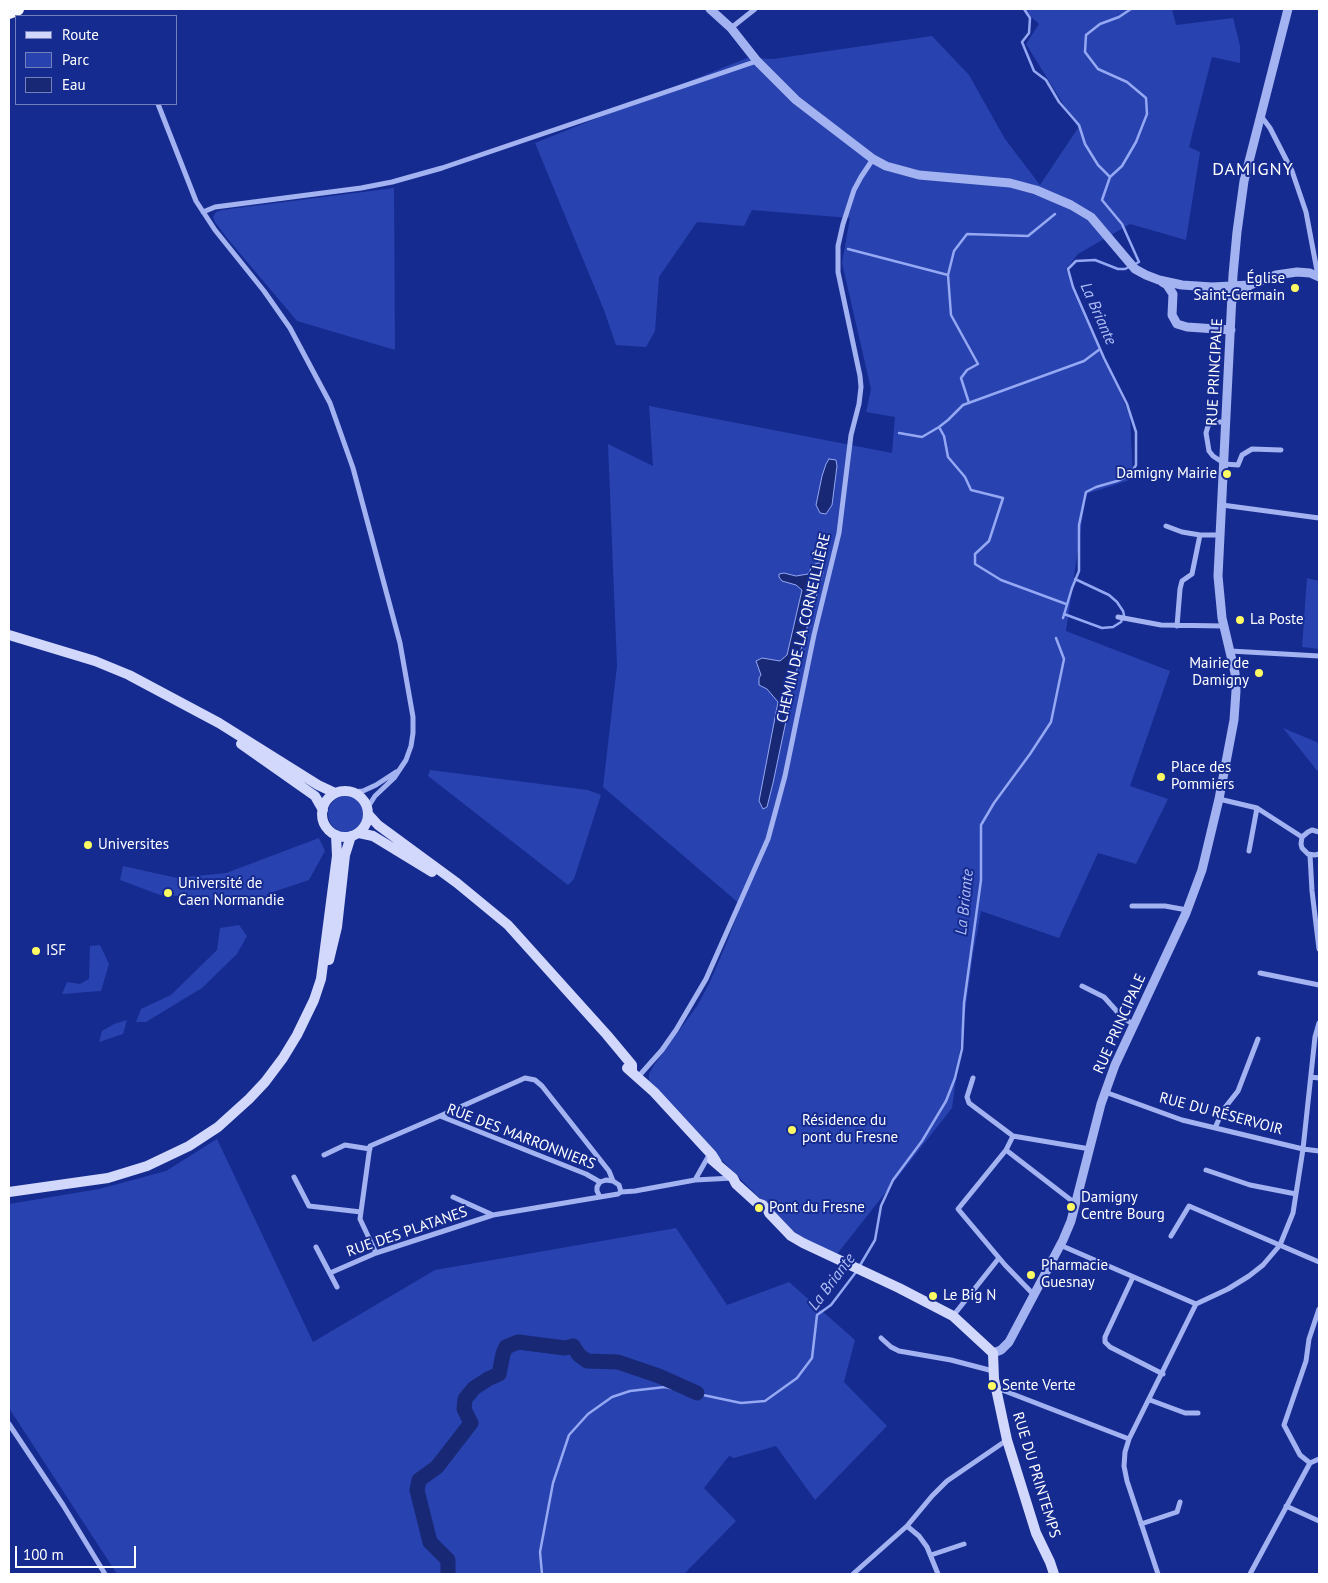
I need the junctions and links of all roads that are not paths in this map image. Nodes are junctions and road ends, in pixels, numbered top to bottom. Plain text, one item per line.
1 (17, 9) edge
2 (710, 9) edge
3 (755, 9) edge
4 (1288, 9) edge
5 (9, 12) edge
6 (731, 28) junction
7 (757, 61) junction
8 (158, 105) edge
9 (1260, 116) junction
10 (873, 159) junction
11 (203, 212) junction
12 (1319, 277) edge
13 (1160, 280) junction
14 (1182, 284) junction
15 (1250, 285) junction
16 (1233, 287) junction
17 (1173, 294) junction
18 (1232, 300) junction
19 (1230, 330) junction
20 (1227, 422) junction
21 (1281, 450) dead end
22 (1225, 464) junction
23 (1222, 505) junction
24 (1319, 518) edge
25 (1166, 526) dead end
26 (1200, 535) junction
27 (1220, 535) junction
28 (1118, 617) dead end
29 (1177, 626) junction
30 (1224, 626) junction
31 (9, 635) edge
32 (1230, 651) junction
33 (1319, 656) edge
34 (206, 718) junction
35 (398, 771) junction
36 (351, 792) junction
37 (335, 793) junction
38 (1219, 798) junction
39 (1257, 808) junction
40 (323, 810) junction
41 (368, 811) junction
42 (1319, 832) edge
43 (355, 834) junction
44 (336, 836) junction
45 (1302, 837) junction
46 (1249, 850) dead end
47 (1319, 854) edge
48 (1310, 855) junction
49 (475, 897) junction
50 (1132, 906) dead end
51 (1187, 910) junction
52 (1319, 949) edge
53 (1260, 973) dead end
54 (321, 979) junction
55 (1319, 985) edge
56 (1082, 986) dead end
57 (1319, 1023) edge
58 (1134, 1025) junction
59 (1258, 1038) dead end
60 (637, 1076) junction
61 (1311, 1077) junction
62 (973, 1078) dead end
63 (1319, 1078) edge
64 (1105, 1092) junction
65 (440, 1116) junction
66 (1215, 1128) junction
67 (1013, 1136) junction
68 (370, 1149) junction
69 (1090, 1149) junction
70 (1303, 1149) junction
71 (1006, 1150) junction
72 (1319, 1152) edge
73 (324, 1155) dead end
74 (712, 1160) junction
75 (1206, 1170) dead end
76 (294, 1177) dead end
77 (733, 1178) junction
78 (695, 1180) junction
79 (613, 1181) junction
80 (600, 1182) junction
81 (9, 1192) edge
82 (621, 1192) junction
83 (1296, 1194) junction
84 (453, 1196) dead end
85 (600, 1197) junction
86 (1076, 1204) junction
87 (361, 1212) junction
88 (493, 1215) junction
89 (1170, 1236) dead end
90 (1060, 1245) junction
91 (1280, 1245) junction
92 (316, 1247) dead end
93 (376, 1253) junction
94 (999, 1258) junction
95 (1319, 1262) edge
96 (330, 1273) junction
97 (1133, 1277) junction
98 (337, 1287) dead end
99 (1034, 1295) junction
100 (1196, 1304) junction
101 (1319, 1309) edge
102 (953, 1316) junction
103 (881, 1338) dead end
104 (993, 1353) junction
105 (993, 1371) junction
106 (1163, 1374) junction
107 (996, 1388) junction
108 (1150, 1400) junction
109 (1198, 1413) dead end
110 (9, 1424) edge
111 (1007, 1440) junction
112 (1129, 1440) junction
113 (1319, 1459) edge
114 (1310, 1463) junction
115 (1180, 1502) dead end
116 (1286, 1506) junction
117 (1319, 1521) edge
118 (1141, 1524) junction
119 (907, 1526) junction
120 (964, 1544) dead end
121 (931, 1555) junction
122 (105, 1574) edge
123 (853, 1574) edge
124 (938, 1574) edge
125 (1054, 1574) edge
126 (1158, 1574) edge
127 (1250, 1574) edge

1 - 5 highway
2 - 6 street
3 - 6 street
4 - 9 street, RUE PRINCIPALE
6 - 7 street
7 - 10 street
7 - 11 street
8 - 11 street
9 - 12 street
9 - 16 street, RUE PRINCIPALE
10 - 13 street
10 - 60 street, CHEMIN DE LA CORNEILLIÈRE
11 - 35 street
12 - 15 street
13 - 14 street
13 - 17 street
14 - 16 street
14 - 17 street
15 - 16 street
15 - 18 street
16 - 18 street, RUE PRINCIPALE
17 - 19 street
18 - 19 street, RUE PRINCIPALE
19 - 20 street, RUE PRINCIPALE
20 - 22 street, RUE PRINCIPALE
20 - 22 street
21 - 22 street
22 - 23 street, RUE PRINCIPALE
23 - 24 street
23 - 27 street, RUE PRINCIPALE
25 - 26 street
26 - 27 street
26 - 29 street
27 - 30 street, RUE PRINCIPALE
28 - 29 street
29 - 30 street
30 - 32 street, RUE PRINCIPALE
31 - 34 main road
32 - 33 street
32 - 38 street, RUE PRINCIPALE
34 - 37 main road
34 - 40 main road
35 - 36 street
35 - 41 street
36 - 37 main road
36 - 41 main road
37 - 40 main road
38 - 39 street
38 - 51 street, RUE PRINCIPALE
39 - 45 street
39 - 46 street
40 - 44 main road
41 - 43 main road
41 - 49 main road
42 - 45 street
43 - 44 main road
43 - 49 main road
43 - 54 main road
44 - 54 main road
45 - 48 street
47 - 48 street
48 - 52 street
49 - 60 main road
50 - 51 street
51 - 58 street, RUE PRINCIPALE
53 - 55 street
54 - 81 main road
56 - 58 street
57 - 61 street
58 - 64 street, RUE PRINCIPALE
59 - 66 street
60 - 74 main road
61 - 63 street
61 - 70 street
62 - 67 street
64 - 66 street, RUE DU RÉSERVOIR
64 - 69 street, RUE PRINCIPALE
65 - 68 street, RUE DES MARRONNIERS
65 - 79 street
65 - 80 street, RUE DES MARRONNIERS
66 - 70 street, RUE DU RÉSERVOIR
67 - 69 street
67 - 71 street
68 - 73 street
68 - 87 street
69 - 86 street, RUE PRINCIPALE
70 - 72 street, RUE DU RÉSERVOIR
70 - 83 street
71 - 86 street
71 - 94 street
74 - 77 main road
74 - 78 street
75 - 83 street
76 - 87 street
77 - 78 street
77 - 102 main road
78 - 82 street
79 - 80 street
79 - 82 street
80 - 85 street
82 - 85 street, RUE DES PLATANES
83 - 91 street
84 - 88 street, RUE DES PLATANES
85 - 88 street, RUE DES PLATANES
86 - 90 street, RUE PRINCIPALE
87 - 93 street
88 - 93 street, RUE DES PLATANES
89 - 91 street
90 - 97 street
90 - 99 street, RUE PRINCIPALE
91 - 95 street
91 - 100 street
92 - 96 street
93 - 96 street, RUE DES PLATANES
94 - 99 street
94 - 102 street
96 - 98 street
97 - 100 street
97 - 106 street
99 - 104 street, RUE PRINCIPALE
100 - 106 street
101 - 114 street
102 - 104 main road
103 - 105 street
104 - 105 main road, RUE DU PRINTEMPS
105 - 107 main road, RUE DU PRINTEMPS
106 - 108 street
107 - 111 main road, RUE DU PRINTEMPS
107 - 112 street
108 - 109 street
108 - 112 street
110 - 122 street
111 - 119 street
111 - 125 main road, RUE DU PRINTEMPS
112 - 118 street
113 - 114 street
114 - 116 street
115 - 118 street
116 - 117 street
116 - 127 street
118 - 126 street
119 - 121 street
119 - 123 street
120 - 121 street
121 - 124 street

